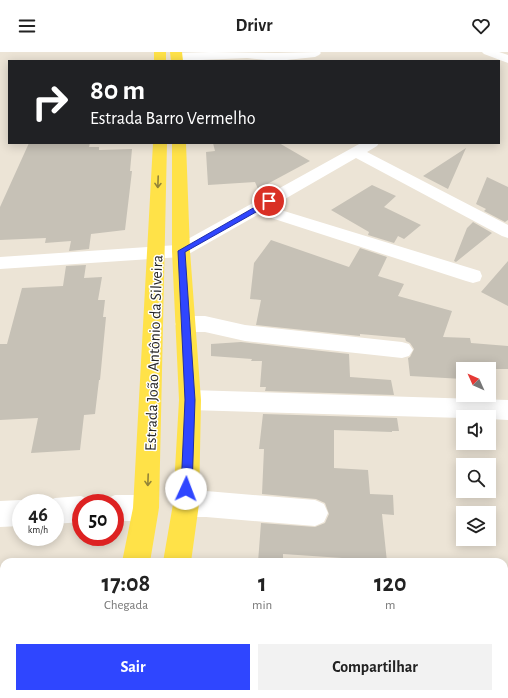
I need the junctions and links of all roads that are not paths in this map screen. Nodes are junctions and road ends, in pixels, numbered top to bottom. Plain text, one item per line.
1 (488, 52) edge
2 (314, 53) dead end
3 (177, 57) edge
4 (499, 60) edge
5 (160, 144) edge
6 (179, 144) edge
7 (370, 144) edge
8 (355, 152) junction
9 (257, 208) junction
10 (508, 232) edge
11 (181, 251) junction
12 (156, 254) junction
13 (0, 263) edge
14 (473, 276) dead end
15 (185, 324) junction
16 (402, 350) dead end
17 (190, 400) junction
18 (508, 410) edge
19 (186, 504) junction
20 (124, 508) edge
21 (146, 508) junction
22 (12, 513) edge
23 (315, 513) dead end
24 (0, 514) edge
25 (137, 558) edge
26 (178, 558) edge

1 - 4 street
2 - 3 street
5 -> 12 main road, Estrada João Antônio da Silveira
6 - 11 main road, Estrada João Antônio da Silveira
7 - 8 street
8 - 9 street
8 - 10 street
9 - 11 street
9 - 14 street
11 - 12 street
11 - 15 main road, Estrada João Antônio da Silveira
12 - 13 street
12 -> 21 main road, Estrada João Antônio da Silveira
15 - 16 street
15 - 17 main road, Estrada João Antônio da Silveira
17 - 18 street
17 - 19 main road, Estrada João Antônio da Silveira
19 - 23 street
19 - 26 main road, Estrada João Antônio da Silveira
20 - 21 street
21 - 25 main road, Estrada João Antônio da Silveira
22 - 24 street

